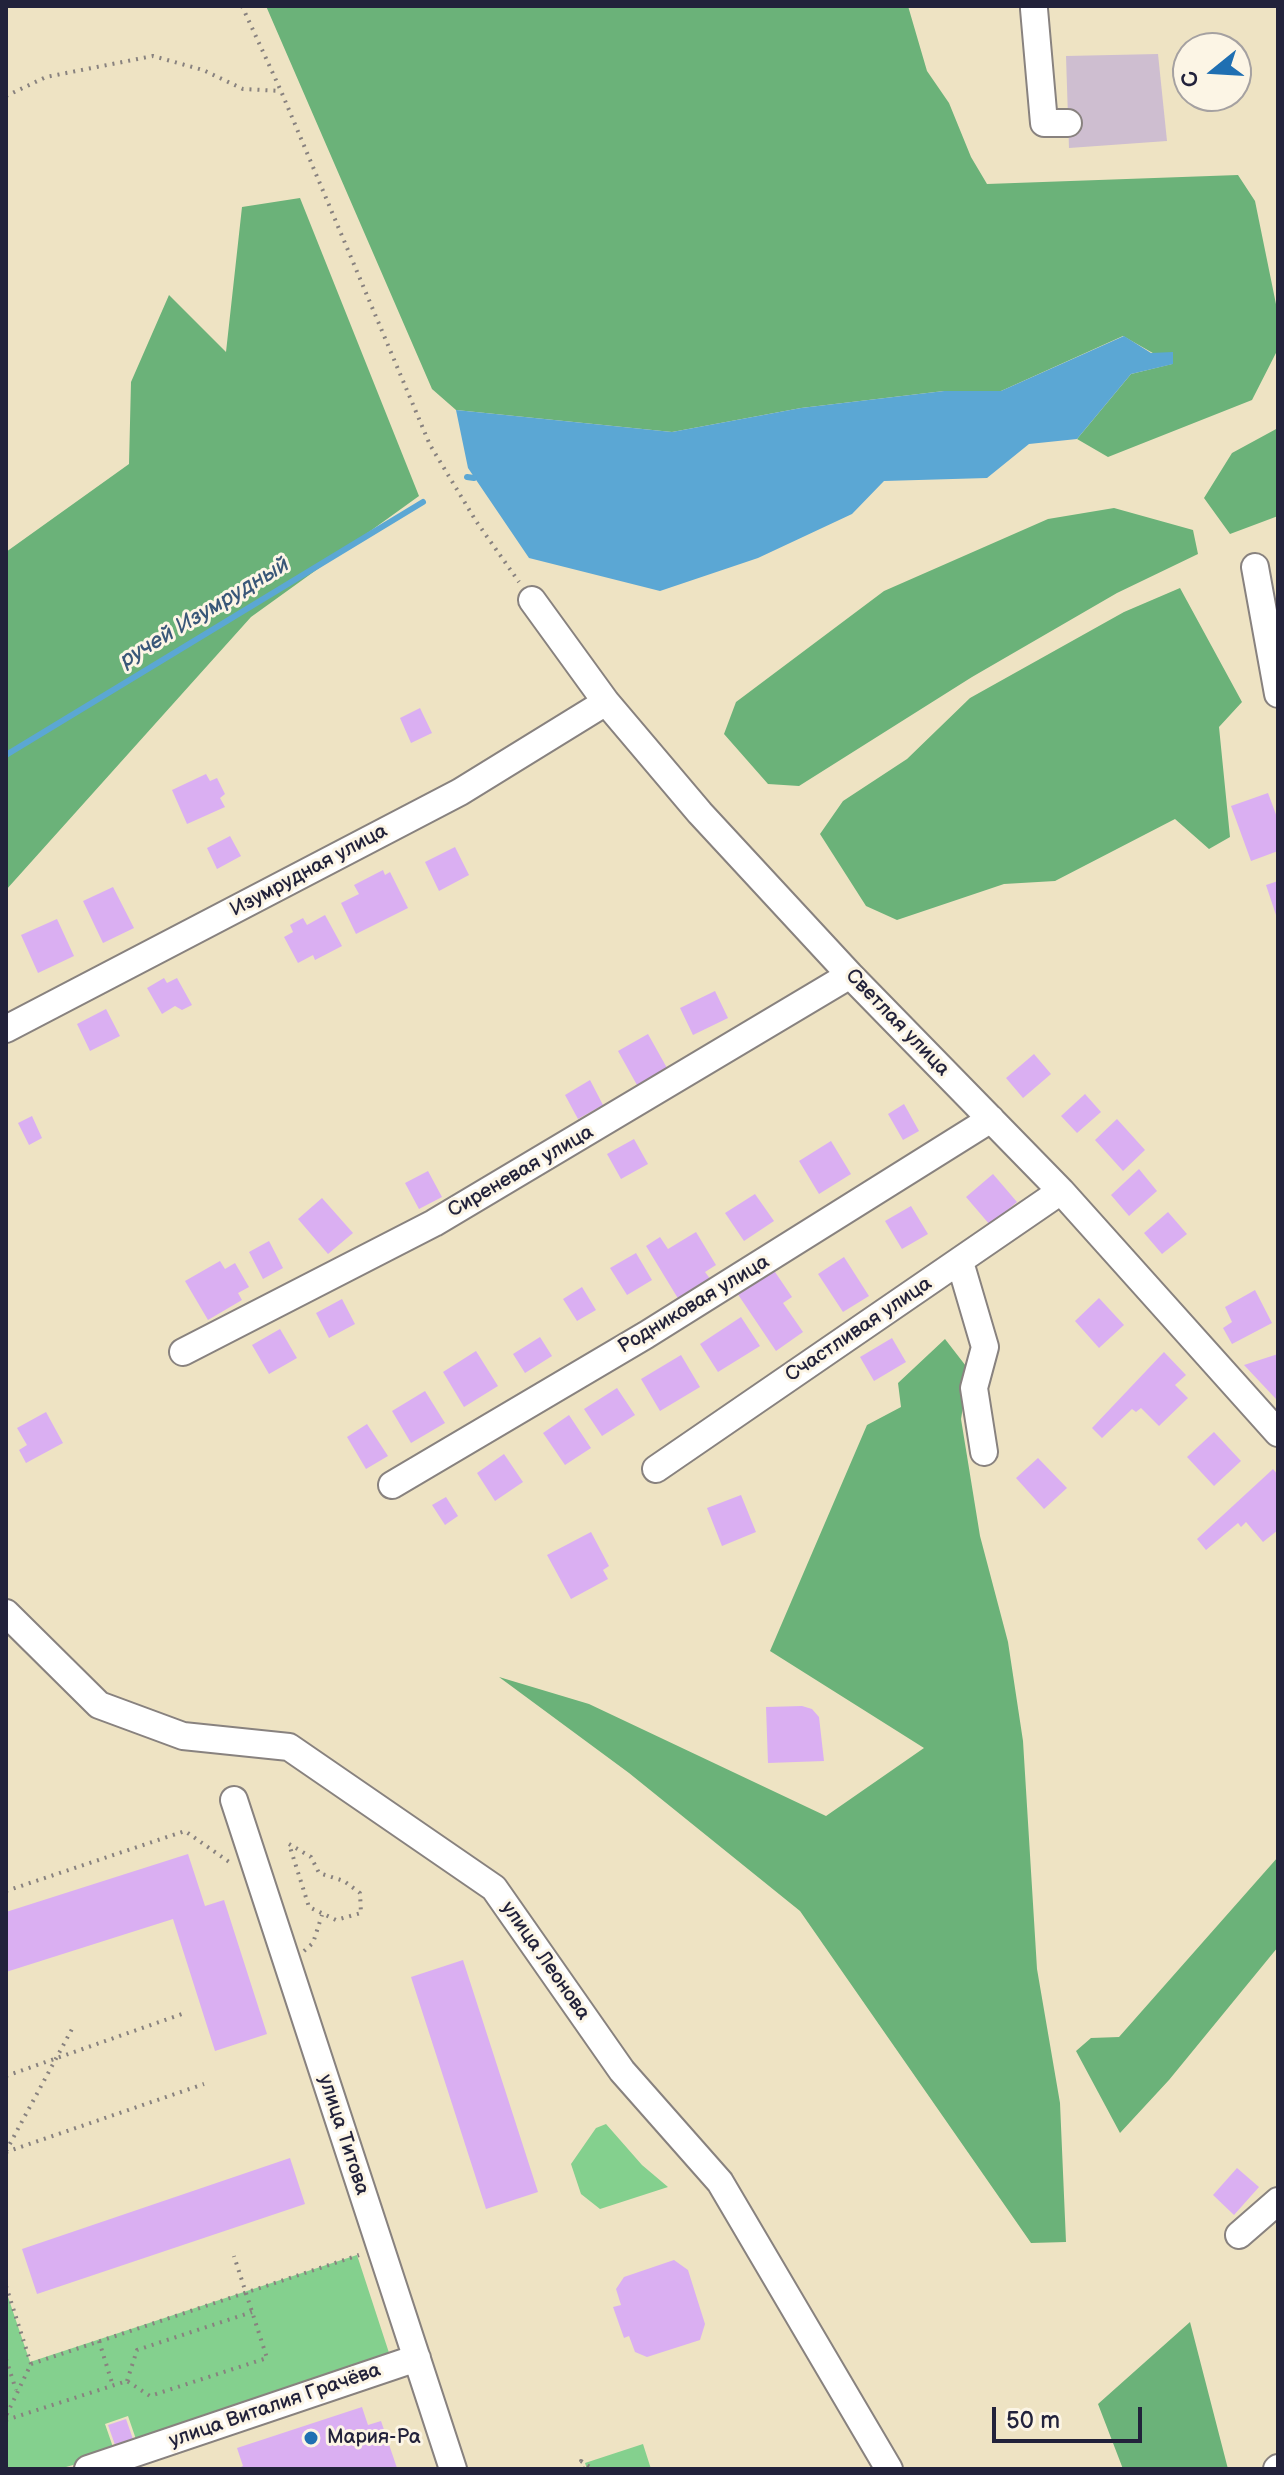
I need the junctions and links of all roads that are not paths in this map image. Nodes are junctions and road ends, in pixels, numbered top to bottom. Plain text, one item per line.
1 (1039, 7) edge
2 (1068, 123) dead end
3 (1255, 567) dead end
4 (532, 600) road end
5 (1278, 694) edge
6 (606, 702) junction
7 (850, 975) junction
8 (6, 1029) edge
9 (991, 1119) junction
10 (1061, 1191) junction
11 (960, 1262) junction
12 (183, 1352) dead end
13 (1278, 1433) edge
14 (984, 1452) dead end
15 (656, 1469) dead end
16 (392, 1485) dead end
17 (6, 1613) edge
18 (234, 1800) dead end
19 (1278, 2201) edge
20 (1239, 2235) dead end
21 (417, 2358) junction
22 (88, 2469) edge
23 (453, 2469) edge
24 (889, 2469) edge

1 - 2 street
3 - 5 street
4 - 6 street, Светлая улица
6 - 7 street, Светлая улица
6 - 8 street, Изумрудная улица
7 - 9 street, Светлая улица
7 - 12 street, Сиреневая улица
9 - 10 street, Светлая улица
9 - 16 street, Родниковая улица
10 - 11 street, Счастливая улица
10 - 13 street, Светлая улица
11 - 14 street
11 - 15 street, Счастливая улица
17 - 24 street, улица Леонова
18 - 21 street, улица Титова
19 - 20 street
21 - 22 street, улица Виталия Грачёва
21 - 23 street, улица Титова

